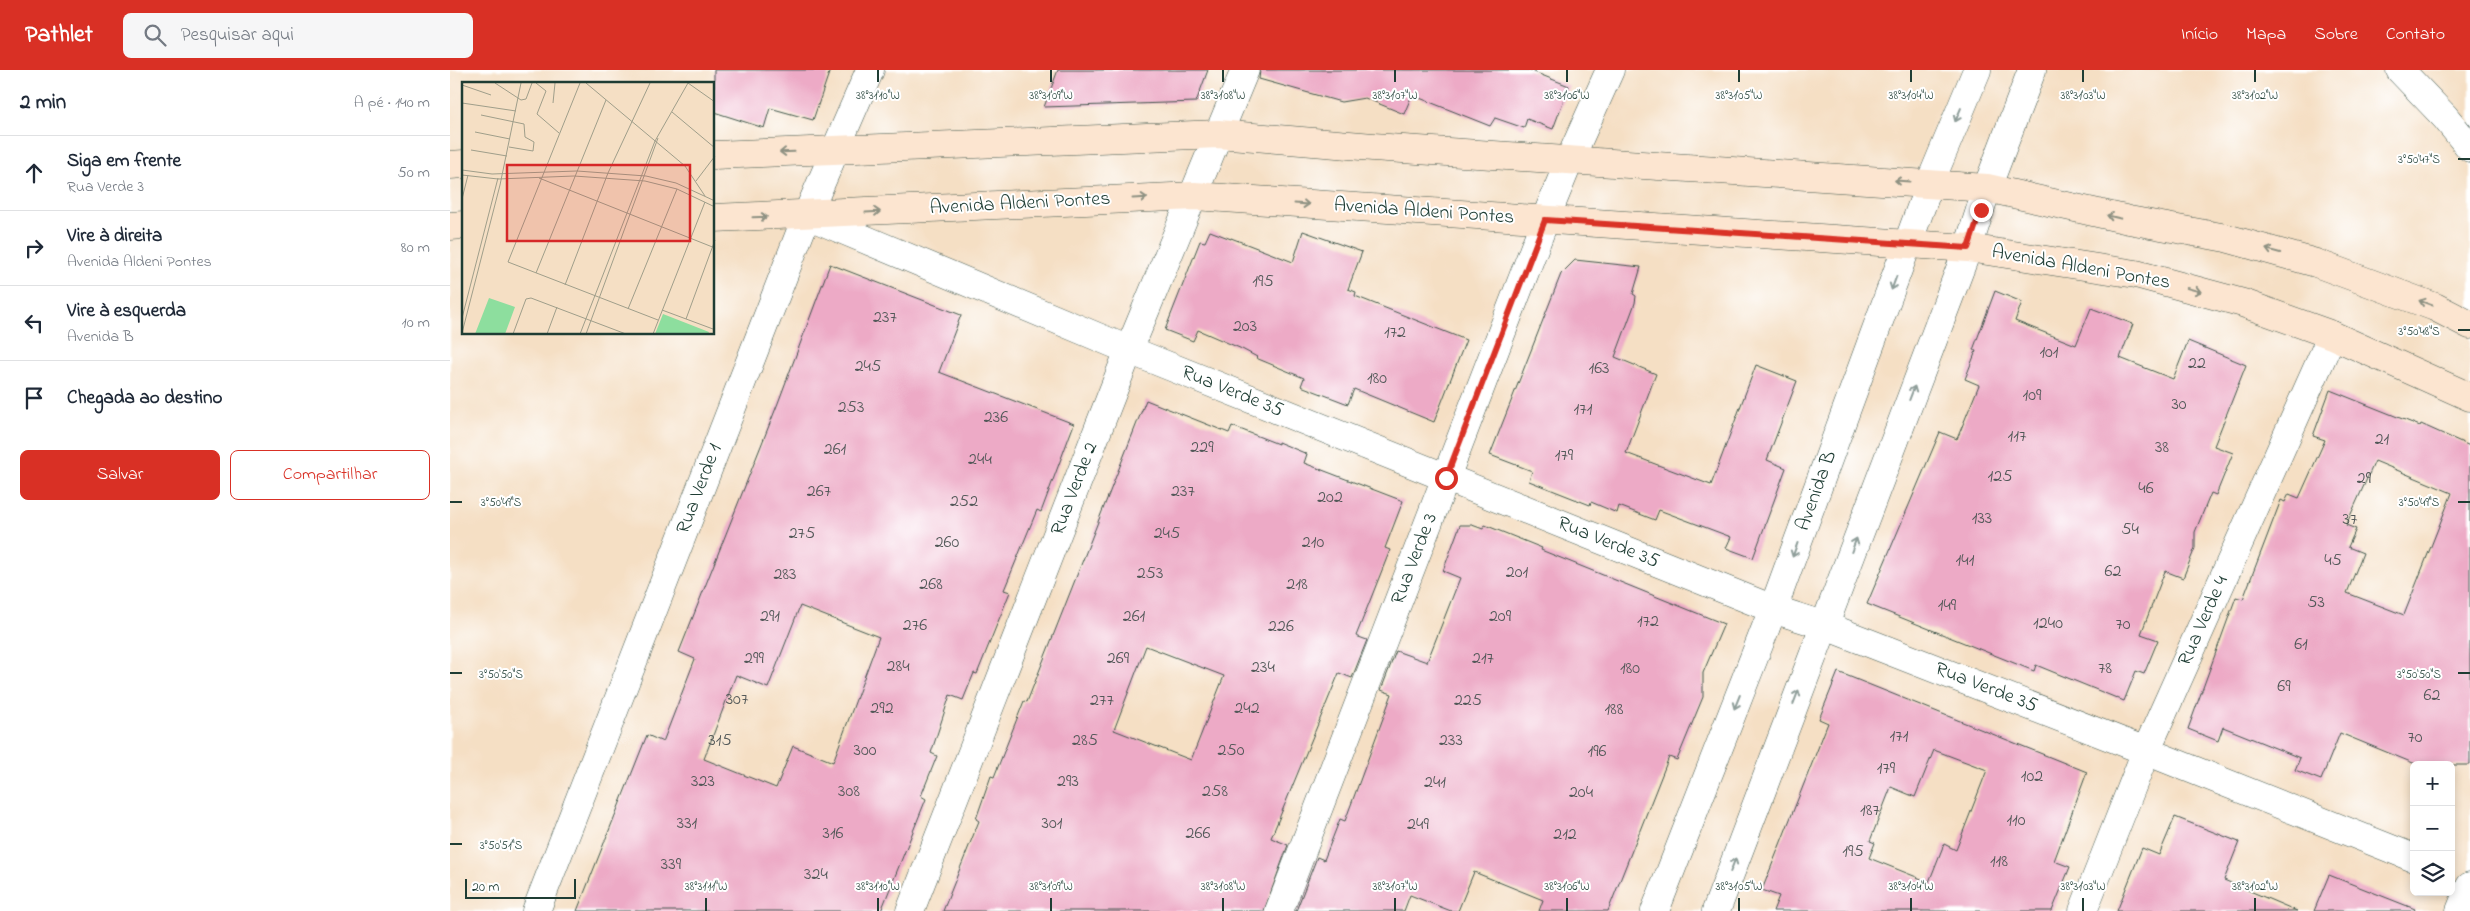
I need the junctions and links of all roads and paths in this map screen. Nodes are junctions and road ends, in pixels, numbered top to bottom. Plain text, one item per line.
1 (870, 70) edge
2 (1245, 70) edge
3 (1610, 70) edge
4 (1977, 70) edge
5 (2032, 70) edge
6 (2400, 70) edge
7 (1218, 134) junction
8 (2470, 148) edge
9 (835, 150) junction
10 (715, 155) edge
11 (1570, 159) junction
12 (1930, 183) junction
13 (1986, 188) junction
14 (1194, 196) junction
15 (807, 215) junction
16 (715, 218) edge
17 (1545, 220) junction
18 (1909, 243) junction
19 (1968, 248) junction
20 (2470, 325) edge
21 (2332, 335) junction
22 (1129, 350) junction
23 (2470, 397) edge
24 (1446, 478) junction
25 (1773, 610) junction
26 (1823, 625) junction
27 (2146, 751) junction
28 (2410, 856) edge
29 (2455, 875) edge
30 (2470, 881) edge
31 (2470, 886) edge
32 (536, 911) edge
33 (910, 911) edge
34 (1279, 911) edge
35 (1654, 911) edge
36 (1716, 911) edge
37 (2083, 911) edge
38 (2460, 911) edge

1 - 9 street, Rua Verde 1
2 - 7 street, Rua Verde 2
3 - 11 street, Rua Verde 3
4 -> 12 street, Avenida B
5 - 13 street
6 - 8 street
7 - 9 main road
7 - 11 main road
7 - 14 street, Rua Verde 2
9 -> 10 main road
9 - 15 street, Rua Verde 1
12 -> 11 main road
11 - 17 street, Rua Verde 3
12 - 13 main road
12 - 18 street, Avenida B
13 - 19 street
20 -> 13 main road
15 -> 14 main road, Avenida Aldeni Pontes
14 -> 17 main road, Avenida Aldeni Pontes
14 - 22 street, Rua Verde 2
16 -> 15 main road, Avenida Aldeni Pontes
15 - 22 street, Rua Verde 35
15 - 32 street, Rua Verde 1
17 - 18 main road, Avenida Aldeni Pontes
17 - 24 street, Rua Verde 3
18 - 19 main road, Avenida Aldeni Pontes
18 -> 25 street, Avenida B
19 -> 21 main road, Avenida Aldeni Pontes
26 -> 19 street
21 - 23 main road, Avenida Aldeni Pontes
21 - 27 street, Rua Verde 4
22 - 24 street, Rua Verde 35
22 - 33 street, Rua Verde 2
24 - 25 street, Rua Verde 35
24 - 34 street, Rua Verde 3
25 - 26 street, Rua Verde 35
25 -> 35 street, Avenida B
26 - 27 street, Rua Verde 35
36 -> 26 street
27 - 28 street, Rua Verde 35
27 - 37 street, Rua Verde 4
29 - 30 street
31 - 38 street

